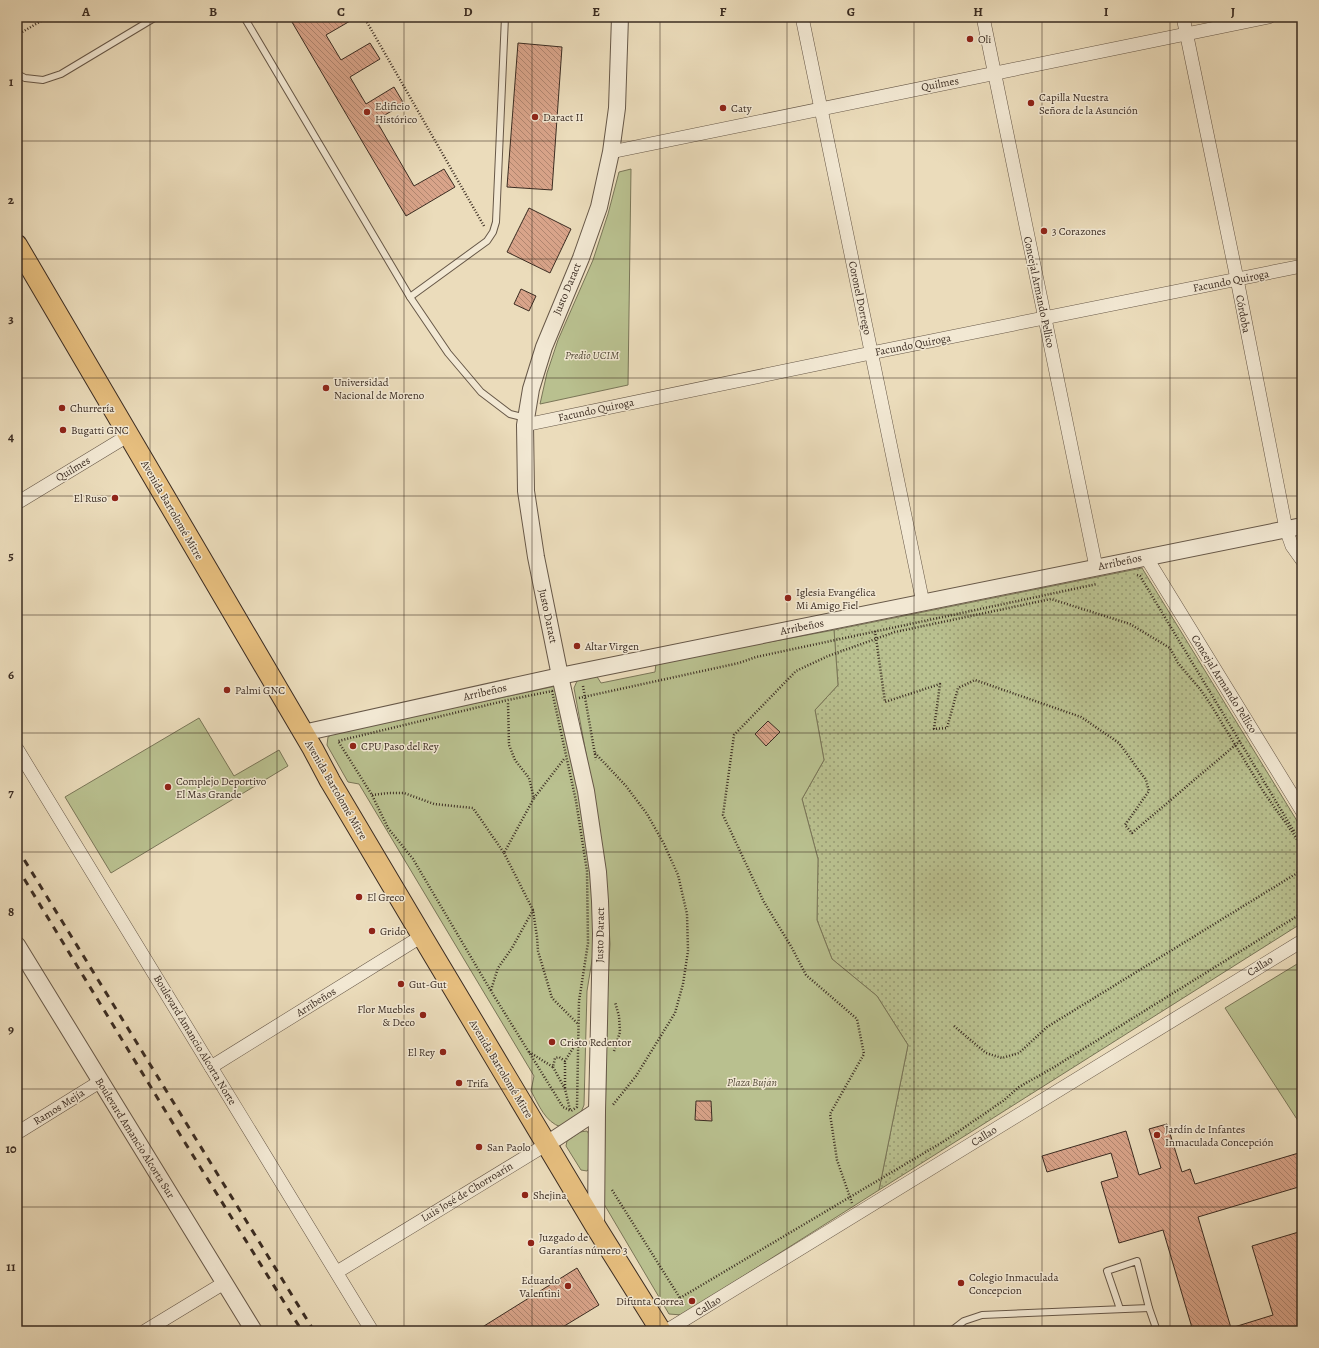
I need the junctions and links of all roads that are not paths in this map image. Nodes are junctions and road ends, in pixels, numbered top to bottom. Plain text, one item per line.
1 (156, 17) edge
2 (244, 17) edge
3 (505, 17) edge
4 (620, 17) edge
5 (802, 17) edge
6 (982, 17) edge
7 (1182, 17) edge
8 (1269, 17) edge
9 (1186, 34) junction
10 (994, 73) junction
11 (17, 74) edge
12 (820, 108) junction
13 (611, 152) junction
14 (17, 245) edge
15 (1302, 266) edge
16 (1237, 280) junction
17 (410, 297) junction
18 (1045, 318) junction
19 (871, 353) junction
20 (526, 421) junction
21 (129, 436) junction
22 (17, 503) edge
23 (1302, 526) edge
24 (1286, 529) junction
25 (1146, 556) junction
26 (1302, 560) edge
27 (1096, 567) junction
28 (923, 603) junction
29 (560, 676) junction
30 (303, 733) junction
31 (17, 749) edge
32 (1298, 797) edge
33 (1302, 811) edge
34 (422, 936) junction
35 (1302, 941) edge
36 (17, 945) edge
37 (211, 1067) junction
38 (101, 1082) junction
39 (603, 1110) junction
40 (17, 1133) edge
41 (547, 1144) junction
42 (596, 1227) junction
43 (337, 1272) junction
44 (224, 1283) junction
45 (1149, 1308) junction
46 (1120, 1309) junction
47 (145, 1331) edge
48 (254, 1331) edge
49 (372, 1331) edge
50 (661, 1331) edge
51 (666, 1331) edge
52 (951, 1331) edge
53 (1157, 1331) edge

1 - 11 lane
2 - 17 lane
3 - 17 lane
4 - 13 street, Justo Daract
5 - 12 street, Coronel Dorrego
6 - 10 street, Concejal Armando Pellico
7 - 9 street, Córdoba
8 - 9 street, Quilmes
9 - 10 street, Quilmes
9 - 16 street, Córdoba
10 - 12 street, Quilmes
10 - 18 street, Concejal Armando Pellico
12 - 13 street, Quilmes
12 - 19 street, Coronel Dorrego
13 - 20 street, Justo Daract
14 - 21 main road, Avenida Bartolomé Mitre
15 - 16 street, Facundo Quiroga
16 - 18 street, Facundo Quiroga
16 - 24 street, Córdoba
17 - 20 lane
18 - 19 street, Facundo Quiroga
18 - 27 street, Concejal Armando Pellico
19 - 20 street, Facundo Quiroga
19 - 28 street, Coronel Dorrego
20 - 29 street, Justo Daract
21 - 22 street, Quilmes
21 - 30 main road, Avenida Bartolomé Mitre
23 - 24 street, Arribeños
24 - 25 street, Arribeños
24 - 26 street, Córdoba
25 - 27 street, Arribeños
25 - 32 street, Concejal Armando Pellico
27 - 28 street, Arribeños
28 - 29 street, Arribeños
29 - 30 street, Arribeños
29 - 39 street, Justo Daract
30 - 34 main road, Avenida Bartolomé Mitre
31 - 37 street, Boulevard Amancio Alcorta Norte
32 - 33 street, Concejal Armando Pellico
34 - 37 street, Arribeños
34 - 41 main road, Avenida Bartolomé Mitre
35 - 51 street, Callao
36 - 38 street, Boulevard Amancio Alcorta Sur
37 - 43 street, Boulevard Amancio Alcorta Norte
38 - 40 street, Ramos Mejía
38 - 44 street, Boulevard Amancio Alcorta Sur
39 - 41 street, Luis José de Chorroarín
39 - 42 street, Justo Daract
41 - 42 main road, Avenida Bartolomé Mitre
41 - 43 street, Luis José de Chorroarín
42 - 50 main road, Avenida Bartolomé Mitre
43 - 49 street, Boulevard Amancio Alcorta Norte
44 - 47 street
44 - 48 street, Boulevard Amancio Alcorta Sur
45 - 46 lane
45 - 46 lane
45 - 53 lane
46 - 52 lane

